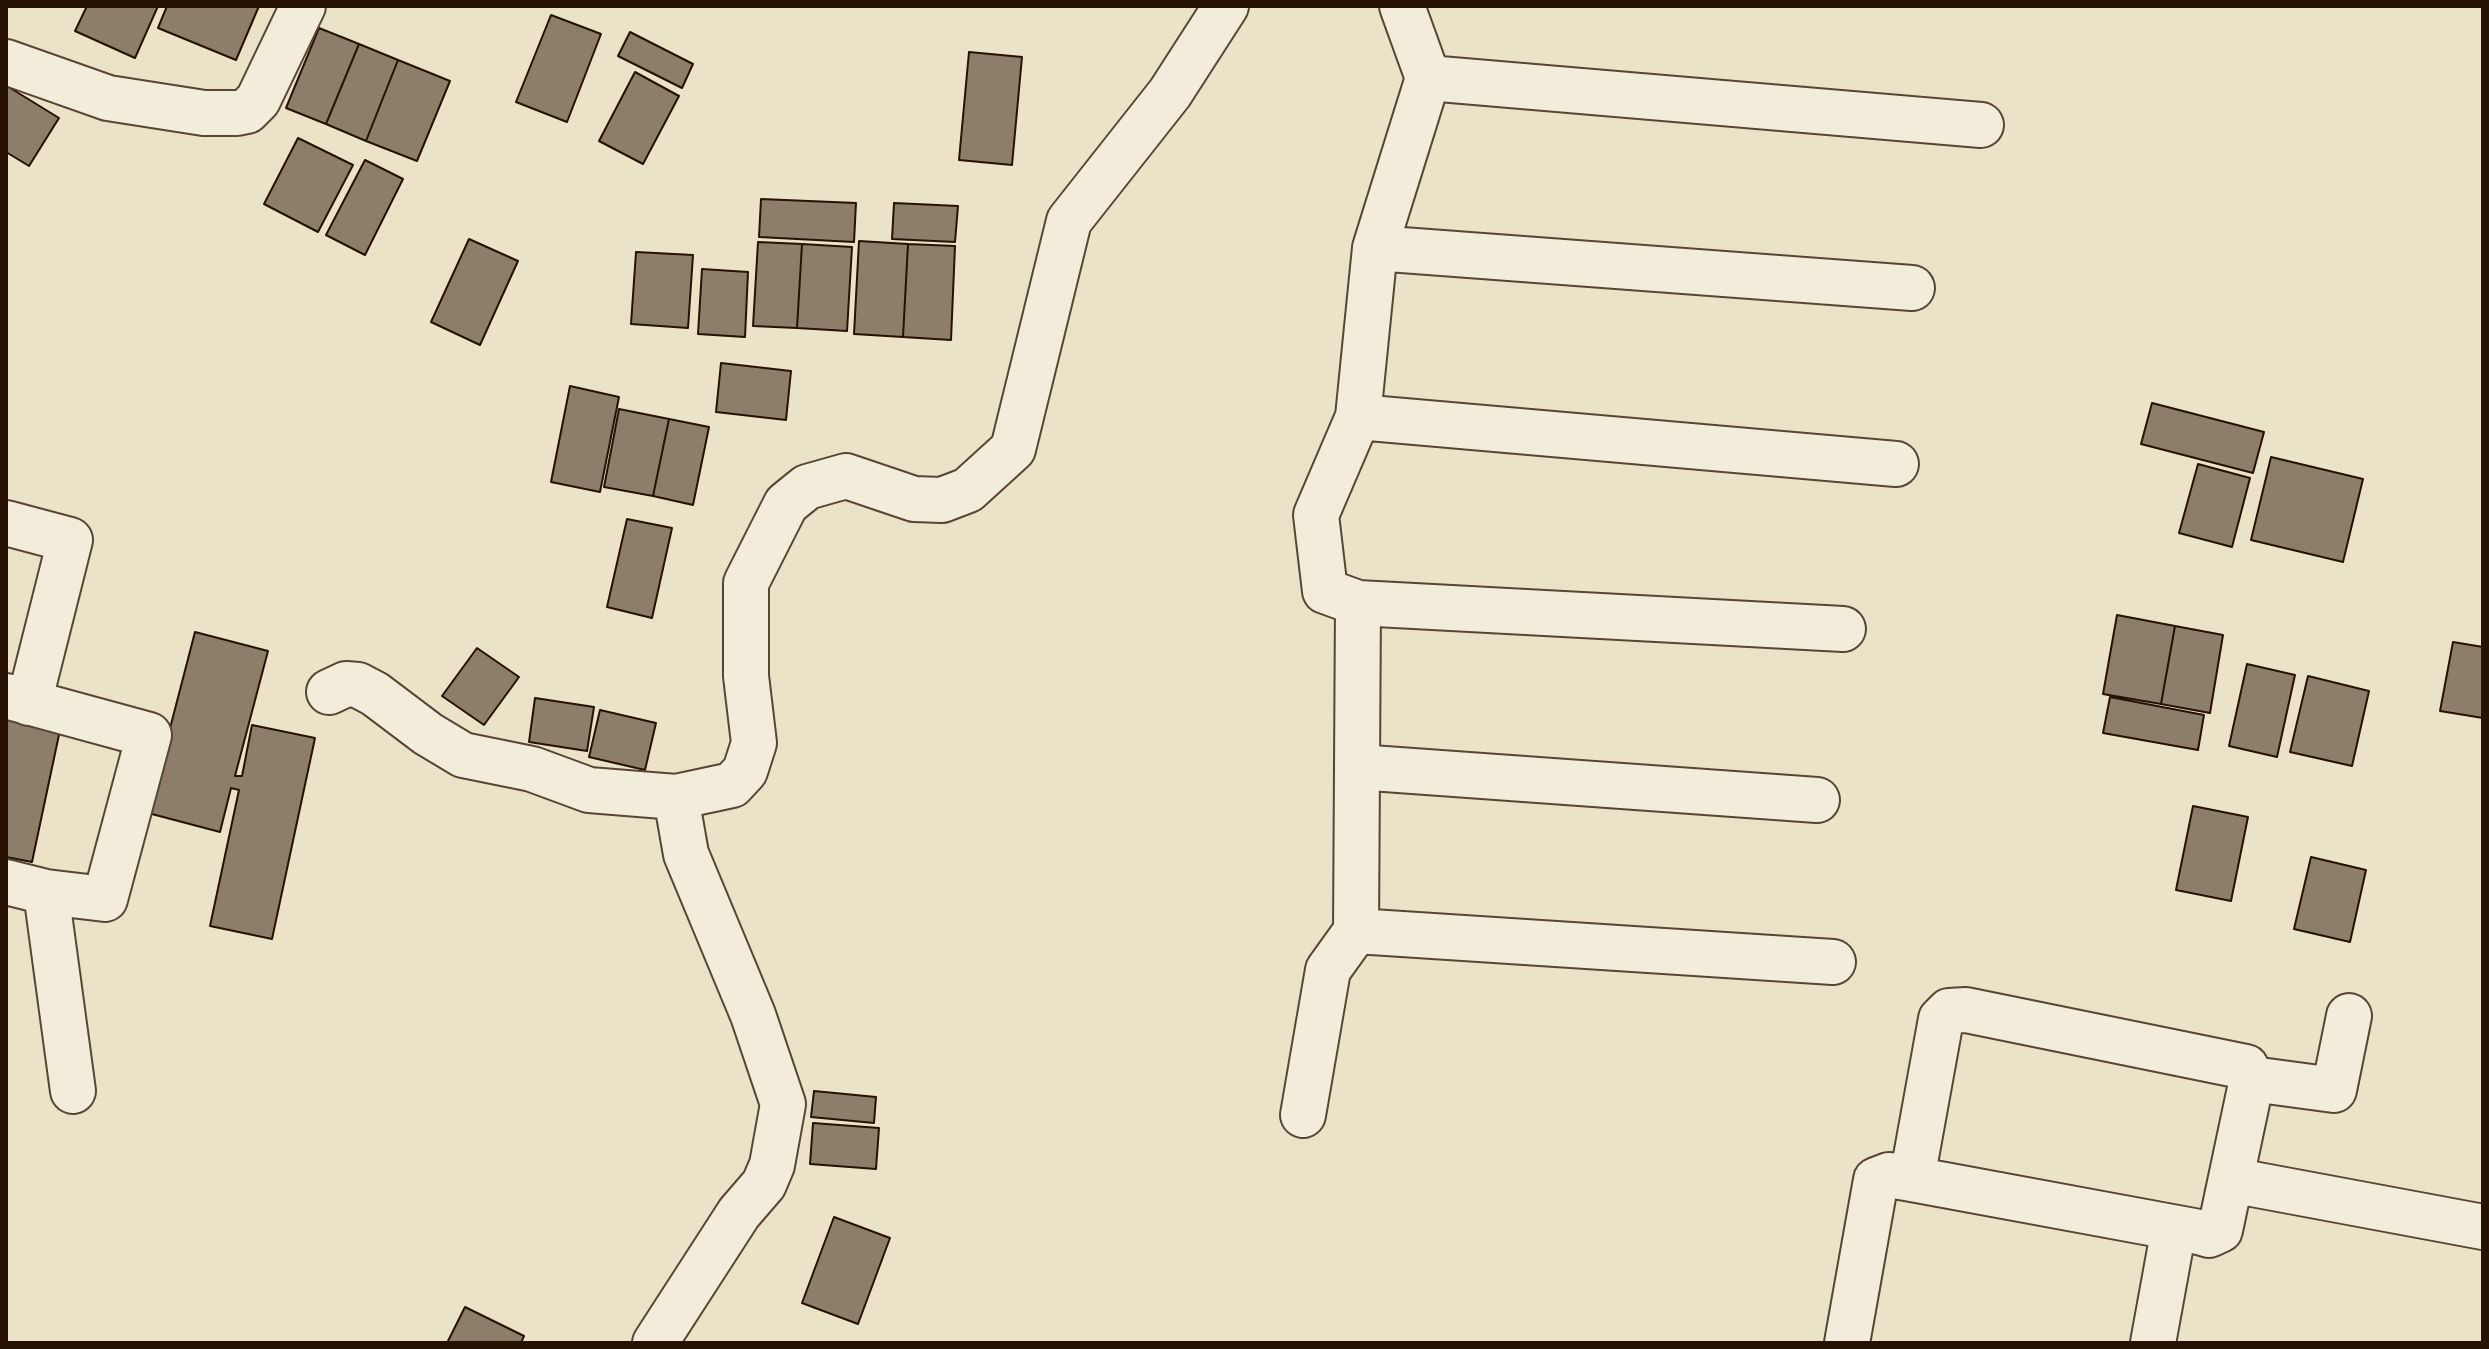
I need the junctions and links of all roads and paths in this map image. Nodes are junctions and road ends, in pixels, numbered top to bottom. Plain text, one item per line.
1 (303, 6) edge
2 (1226, 6) edge
3 (1402, 6) edge
4 (6, 62) edge
5 (1428, 78) junction
6 (1981, 125) dead end
7 (1375, 248) junction
8 (1912, 288) dead end
9 (1358, 417) junction
10 (1896, 464) dead end
11 (6, 523) edge
12 (1358, 603) junction
13 (1843, 629) dead end
14 (329, 692) dead end
15 (18, 700) edge
16 (1357, 767) junction
17 (676, 797) junction
18 (1817, 800) dead end
19 (26, 887) edge
20 (1356, 931) junction
21 (1833, 962) dead end
22 (2349, 1016) dead end
23 (2252, 1079) junction
24 (73, 1091) dead end
25 (1303, 1115) dead end
26 (1912, 1179) junction
27 (2231, 1180) junction
28 (2483, 1227) edge
29 (2174, 1228) junction
30 (655, 1343) edge
31 (1847, 1343) edge
32 (2153, 1343) edge

1 - 4 street
2 - 17 street
3 - 5 street
5 - 6 street
5 - 7 street
7 - 8 street
7 - 9 street
9 - 10 street
9 - 12 street
11 - 15 street
12 - 13 street
12 - 16 street
14 - 17 street
15 - 19 street
16 - 18 street
16 - 20 street
17 - 30 street
19 - 24 street
20 - 21 street
20 - 25 street
22 - 23 street
23 - 26 street
23 - 27 street
26 - 29 street
26 - 31 street
27 - 28 street
27 - 29 street
29 - 32 street

